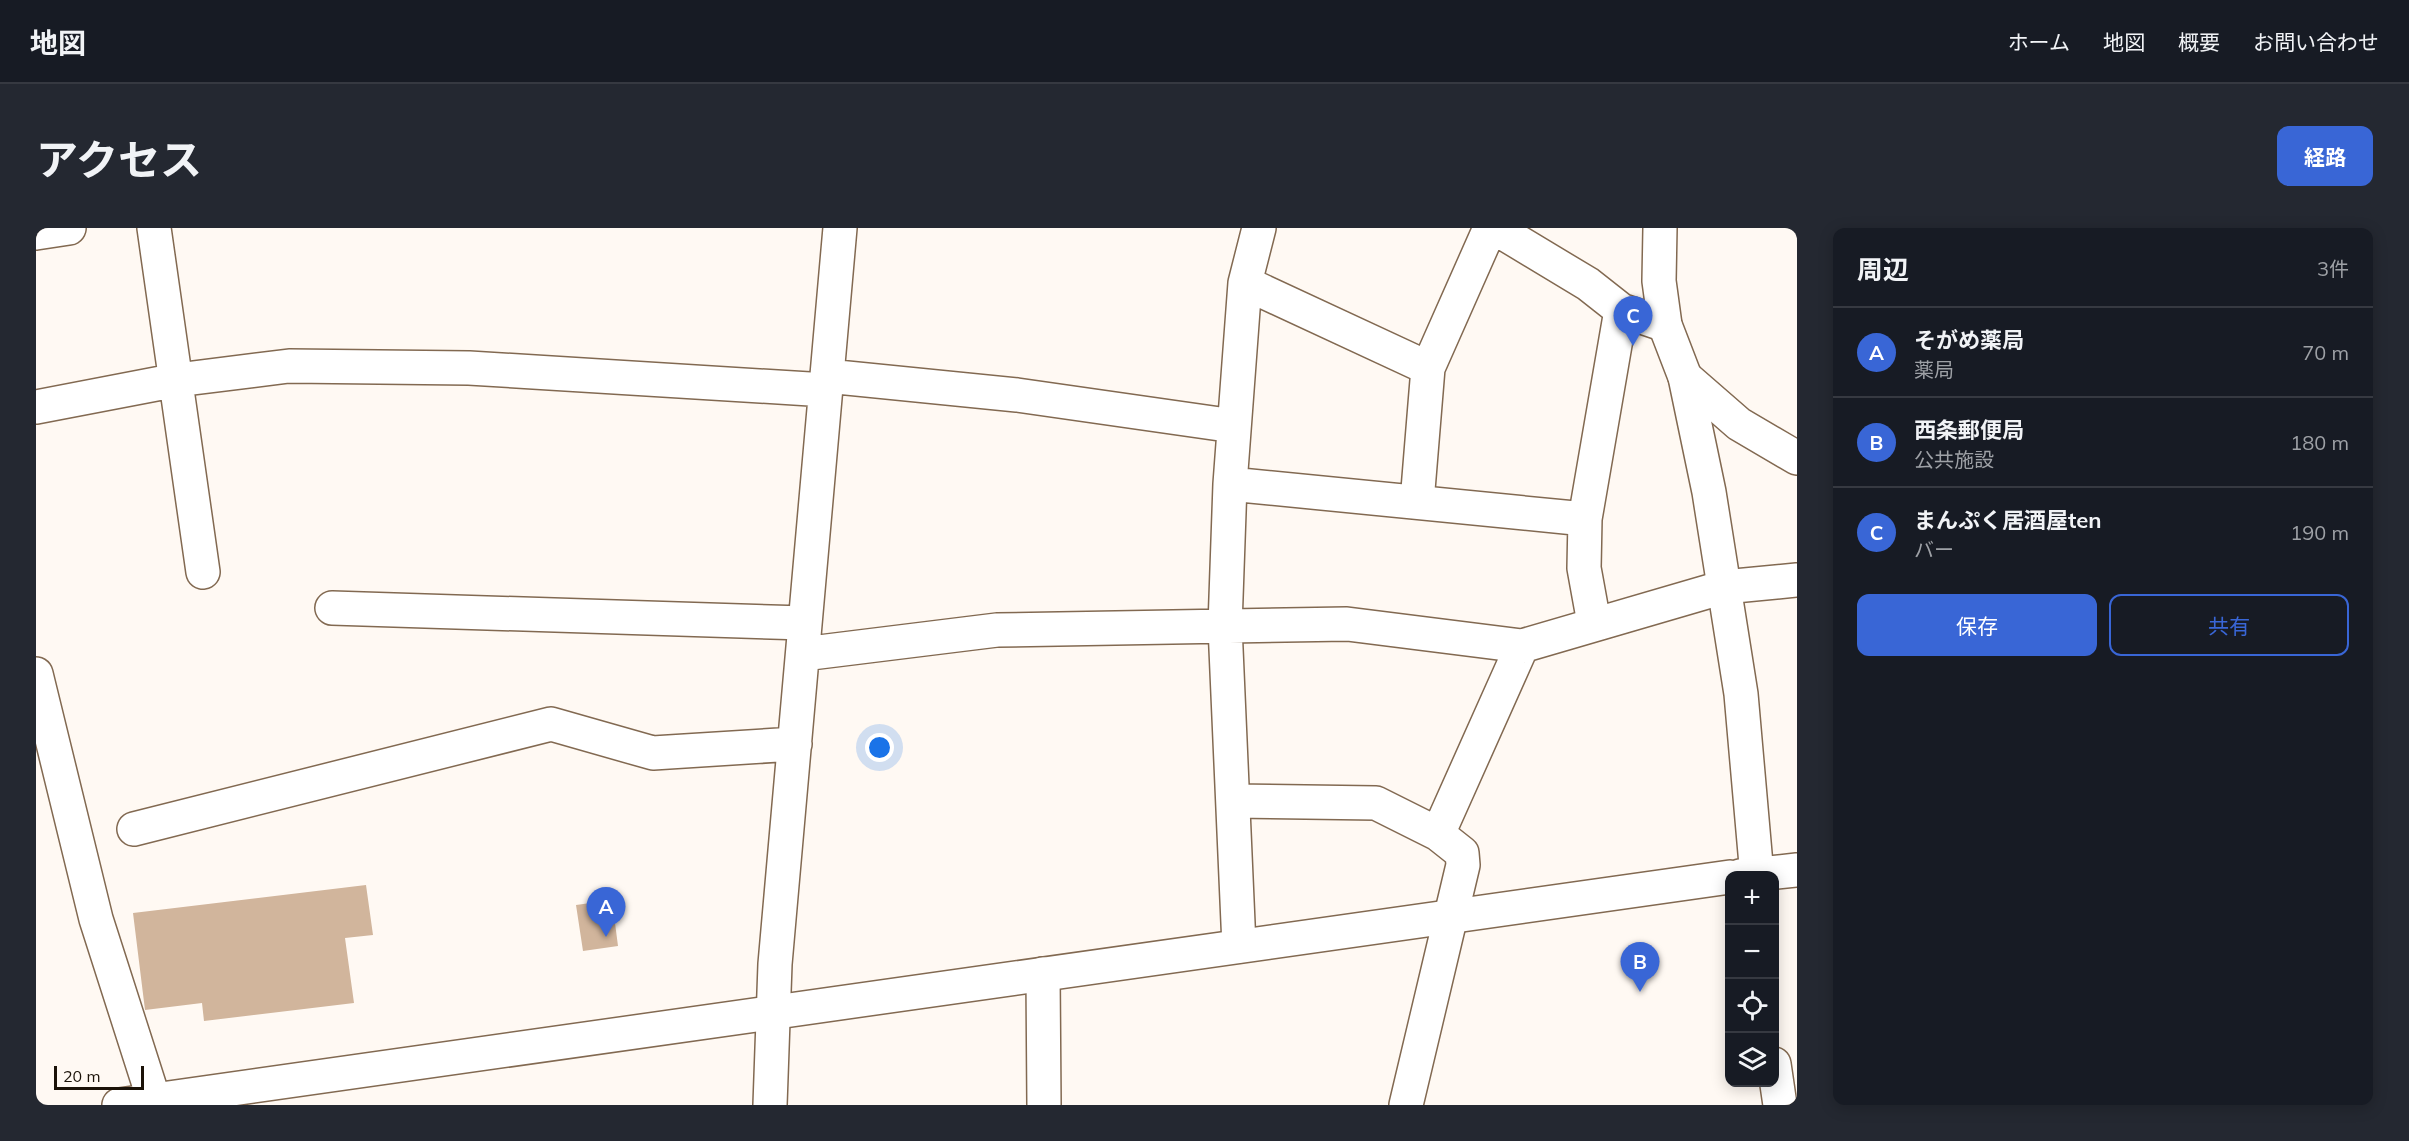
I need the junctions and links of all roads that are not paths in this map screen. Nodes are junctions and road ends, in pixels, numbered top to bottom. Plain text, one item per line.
1 (69, 228) edge
2 (154, 228) edge
3 (840, 228) edge
4 (1260, 228) edge
5 (1490, 228) edge
6 (1495, 228) edge
7 (1660, 228) edge
8 (36, 233) edge
9 (1245, 283) junction
10 (1621, 310) junction
11 (1665, 325) junction
12 (1428, 368) junction
13 (1685, 377) junction
14 (177, 380) junction
15 (827, 383) junction
16 (36, 407) edge
17 (1234, 426) junction
18 (1797, 458) edge
19 (1230, 484) junction
20 (1417, 502) junction
21 (1585, 519) junction
22 (203, 572) dead end
23 (1797, 580) edge
24 (1724, 587) junction
25 (332, 608) dead end
26 (1594, 623) junction
27 (1225, 626) junction
28 (804, 639) junction
29 (1522, 646) junction
30 (36, 674) edge
31 (795, 744) junction
32 (1233, 801) junction
33 (134, 829) dead end
34 (1438, 834) junction
35 (1797, 870) edge
36 (1746, 871) edge
37 (1779, 872) edge
38 (1725, 878) edge
39 (1450, 916) junction
40 (1239, 946) junction
41 (1043, 974) junction
42 (773, 1012) junction
43 (1777, 1087) edge
44 (154, 1100) junction
45 (118, 1105) edge
46 (770, 1105) edge
47 (1044, 1105) edge
48 (1406, 1105) edge
49 (1780, 1105) edge

1 - 8 street
2 - 14 street
3 - 15 street
4 - 9 street
5 - 12 street
6 - 10 street
7 - 11 street
9 - 12 street
9 - 17 street
10 - 11 street
10 - 21 street
11 - 13 street
12 - 20 street
13 - 18 street
13 - 24 street
14 - 15 street
14 - 16 street
14 - 22 street
15 - 17 street
15 - 28 street
17 - 19 street
19 - 20 street
19 - 27 street
20 - 21 street
21 - 26 street
23 - 24 street
24 - 26 street
24 - 36 street
25 - 28 street
26 - 29 street
27 - 28 street
27 - 29 street
27 - 32 street
28 - 31 street
29 - 34 street
30 - 44 street
31 - 33 street
31 - 42 street
32 - 34 street
32 - 40 street
34 - 39 street
35 - 37 street
38 - 39 street
39 - 40 street
39 - 48 street
40 - 41 street
41 - 42 street
41 - 47 street
42 - 44 street
42 - 46 street
43 - 49 street
44 - 45 street

